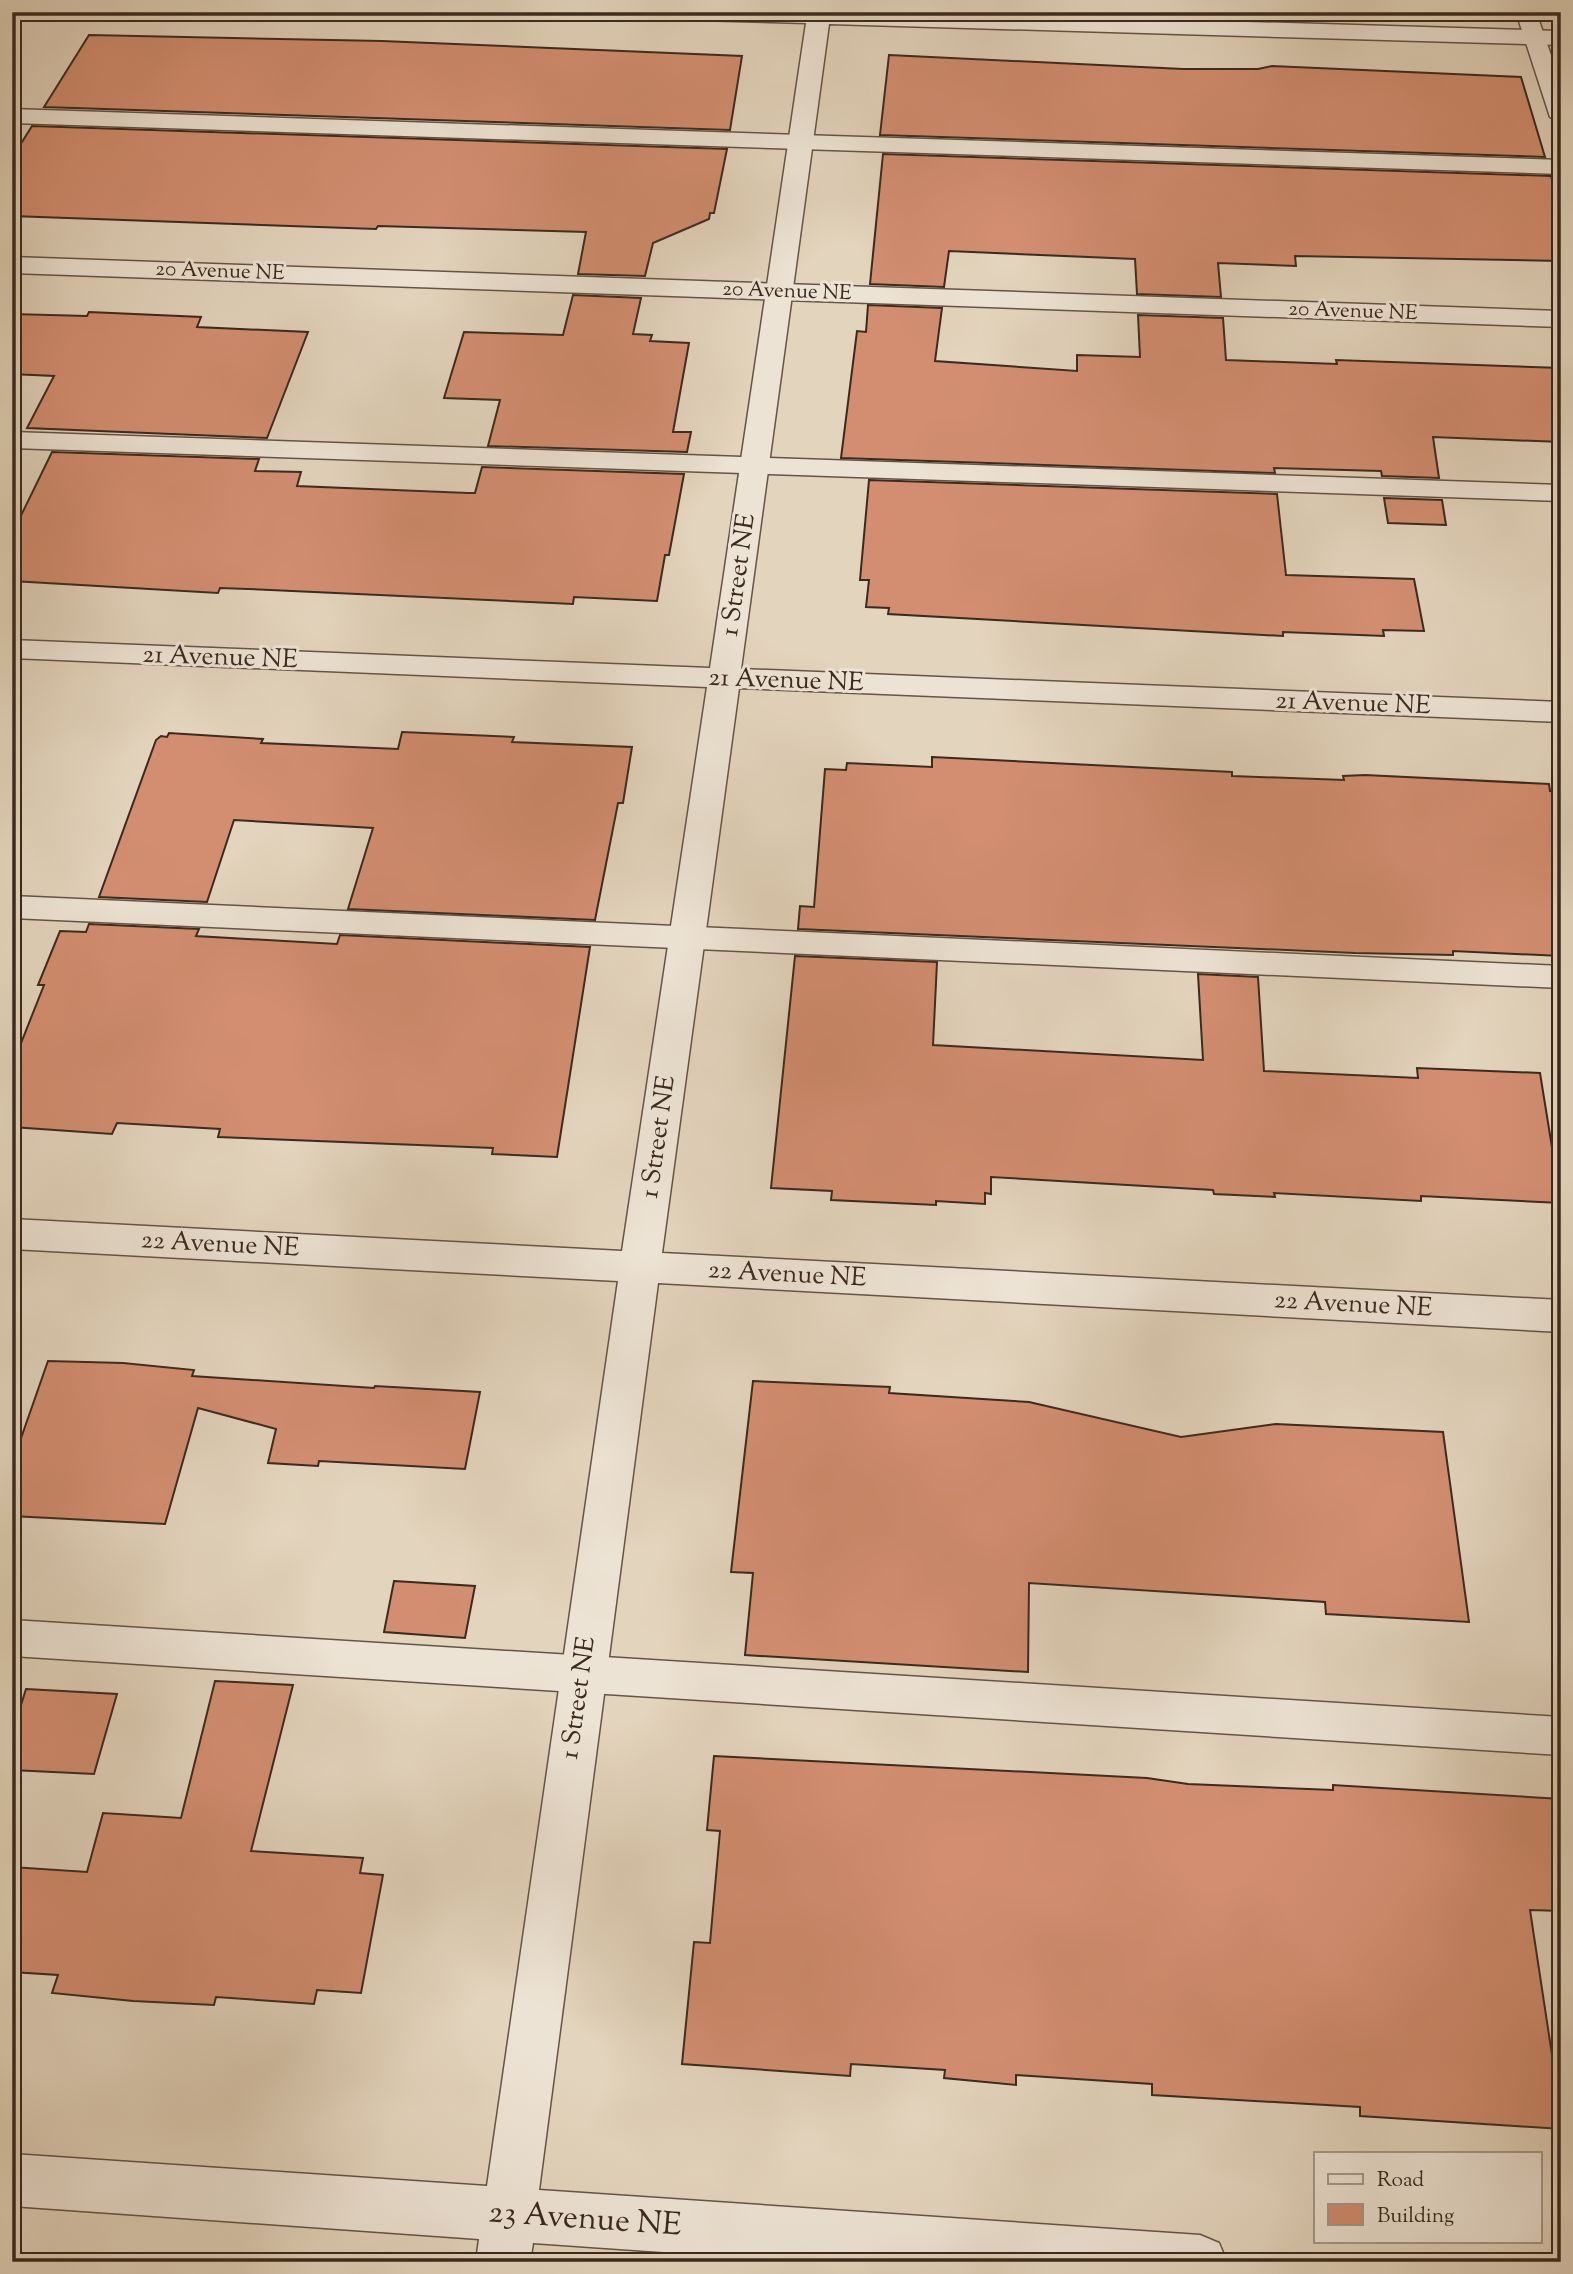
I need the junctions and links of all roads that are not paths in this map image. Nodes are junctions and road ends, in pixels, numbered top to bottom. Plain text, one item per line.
1 (657, 12) edge
2 (1526, 12) edge
3 (818, 15) edge
4 (1535, 38) junction
5 (1561, 38) edge
6 (12, 116) edge
7 (1561, 117) edge
8 (800, 141) junction
9 (1561, 167) edge
10 (12, 265) edge
11 (779, 292) junction
12 (1561, 319) edge
13 (12, 440) edge
14 (754, 466) junction
15 (1561, 493) edge
16 (12, 649) edge
17 (724, 678) junction
18 (1561, 712) edge
19 (12, 907) edge
20 (687, 938) junction
21 (1561, 977) edge
22 (12, 1234) edge
23 (641, 1267) junction
24 (1561, 1316) edge
25 (12, 1638) edge
26 (582, 1674) junction
27 (1561, 1736) edge
28 (12, 2180) edge
29 (507, 2238) edge
30 (1200, 2262) edge

1 - 3 street
2 - 4 lane
3 - 4 street
3 - 8 street, 1 Street NE
4 - 5 street
4 - 7 lane
6 - 8 lane
8 - 9 lane
8 - 11 street, 1 Street NE
10 - 11 street, 20 Avenue NE
11 - 12 street, 20 Avenue NE
11 - 14 street, 1 Street NE
13 - 14 lane
14 - 15 lane
14 - 17 street, 1 Street NE
16 - 17 street, 21 Avenue NE
17 - 18 street, 21 Avenue NE
17 - 20 street, 1 Street NE
19 - 20 lane
20 - 21 lane
20 - 23 street, 1 Street NE
22 - 23 street, 22 Avenue NE
23 - 24 street, 22 Avenue NE
23 - 26 street, 1 Street NE
25 - 26 lane
26 - 27 lane
26 - 29 street, 1 Street NE
28 - 29 street, 23 Avenue NE
29 - 30 street, 23 Avenue NE

